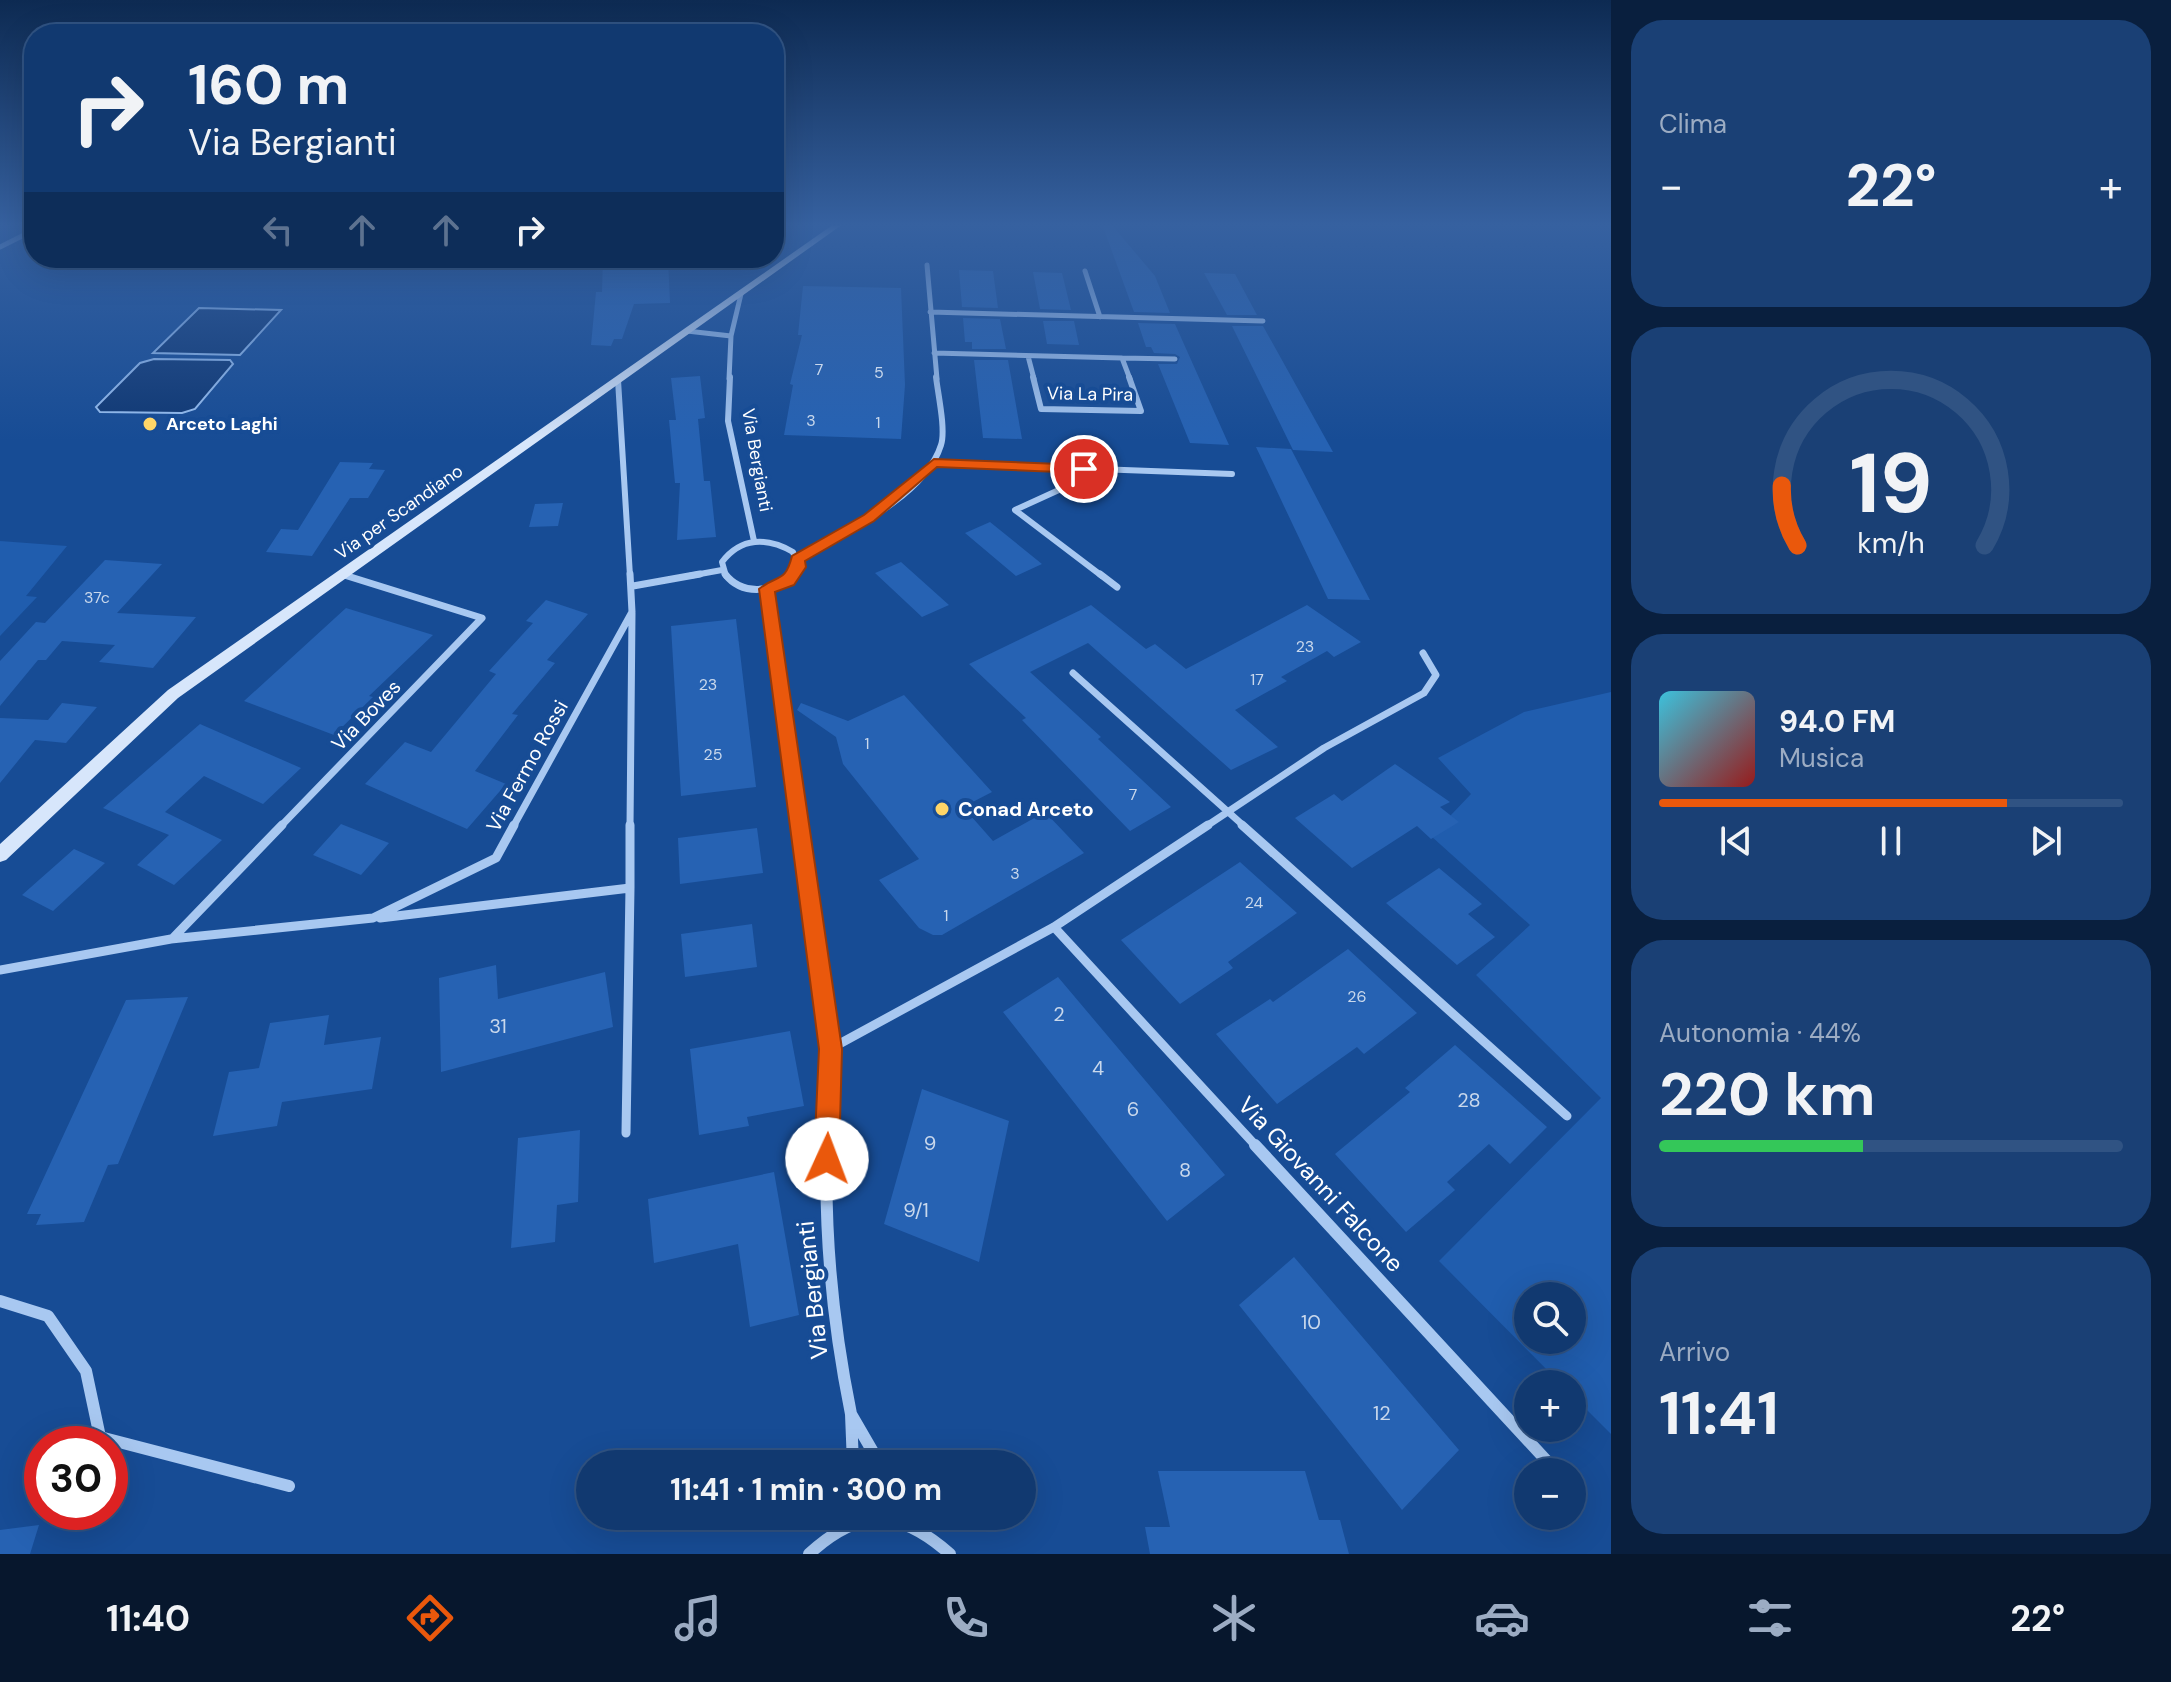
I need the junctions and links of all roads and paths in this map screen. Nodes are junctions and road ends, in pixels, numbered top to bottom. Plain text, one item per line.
1 (737, 297) edge
2 (740, 297) edge
3 (929, 297) edge
4 (1093, 297) edge
5 (930, 312) junction
6 (1100, 317) junction
7 (1263, 321) dead end
8 (687, 331) junction
9 (731, 336) junction
10 (934, 353) junction
11 (1028, 356) junction
12 (1122, 358) junction
13 (1175, 359) dead end
14 (618, 380) junction
15 (934, 463) junction
16 (1055, 467) junction
17 (1232, 474) dead end
18 (754, 541) junction
19 (798, 559) junction
20 (722, 570) junction
21 (341, 574) junction
22 (633, 586) junction
23 (1117, 587) dead end
24 (767, 589) junction
25 (632, 612) junction
26 (1423, 653) dead end
27 (1073, 673) dead end
28 (1228, 811) junction
29 (0, 855) edge
30 (630, 888) junction
31 (373, 918) junction
32 (1054, 927) junction
33 (171, 939) junction
34 (0, 970) edge
35 (830, 1049) junction
36 (1567, 1116) dead end
37 (626, 1133) dead end
38 (0, 1301) edge
39 (851, 1414) junction
40 (852, 1450) edge
41 (872, 1450) edge
42 (1544, 1458) edge
43 (289, 1486) dead end
44 (836, 1530) edge
45 (923, 1530) edge
46 (809, 1554) edge
47 (950, 1554) edge

1 - 8 street, Via per Scandiano
2 - 9 street, Via Bergianti
3 - 5 street
4 - 6 street
5 - 6 street
5 - 10 street
6 - 7 street
8 - 9 street
8 - 14 street, Via per Scandiano
9 - 18 street, Via Bergianti
10 - 11 street, Via La Pira
10 - 15 street
11 - 12 street, Via La Pira
11 - 12 street, Via La Pira
12 - 13 street, Via La Pira
14 - 21 street, Via per Scandiano
14 - 22 street, Via Fermo Rossi
15 - 16 street
15 - 19 street
16 - 17 street
16 - 23 street
18 - 19 street, Via Bergianti
18 - 20 street, Via Bergianti
19 - 24 street
20 - 22 street
20 - 24 street
21 - 29 street, Via per Scandiano
21 - 33 street, Via Boves
22 - 25 street, Via Fermo Rossi
24 - 35 street, Via Bergianti
25 - 30 street, Via Fermo Rossi
25 - 31 street, Via Fermo Rossi
26 - 28 street
27 - 28 street
28 - 32 street
28 - 36 street
30 - 31 street, Via Fermo Rossi
30 - 37 street, Via Fermo Rossi
31 - 33 street, Via Fermo Rossi
32 - 35 street
32 - 42 street, Via Giovanni Falcone
33 - 34 street, Via Fermo Rossi
35 - 39 street, Via Bergianti
38 - 43 street
39 - 40 street, Via Bergianti
39 - 41 street, Via Bergianti
44 - 46 street
45 - 47 street

